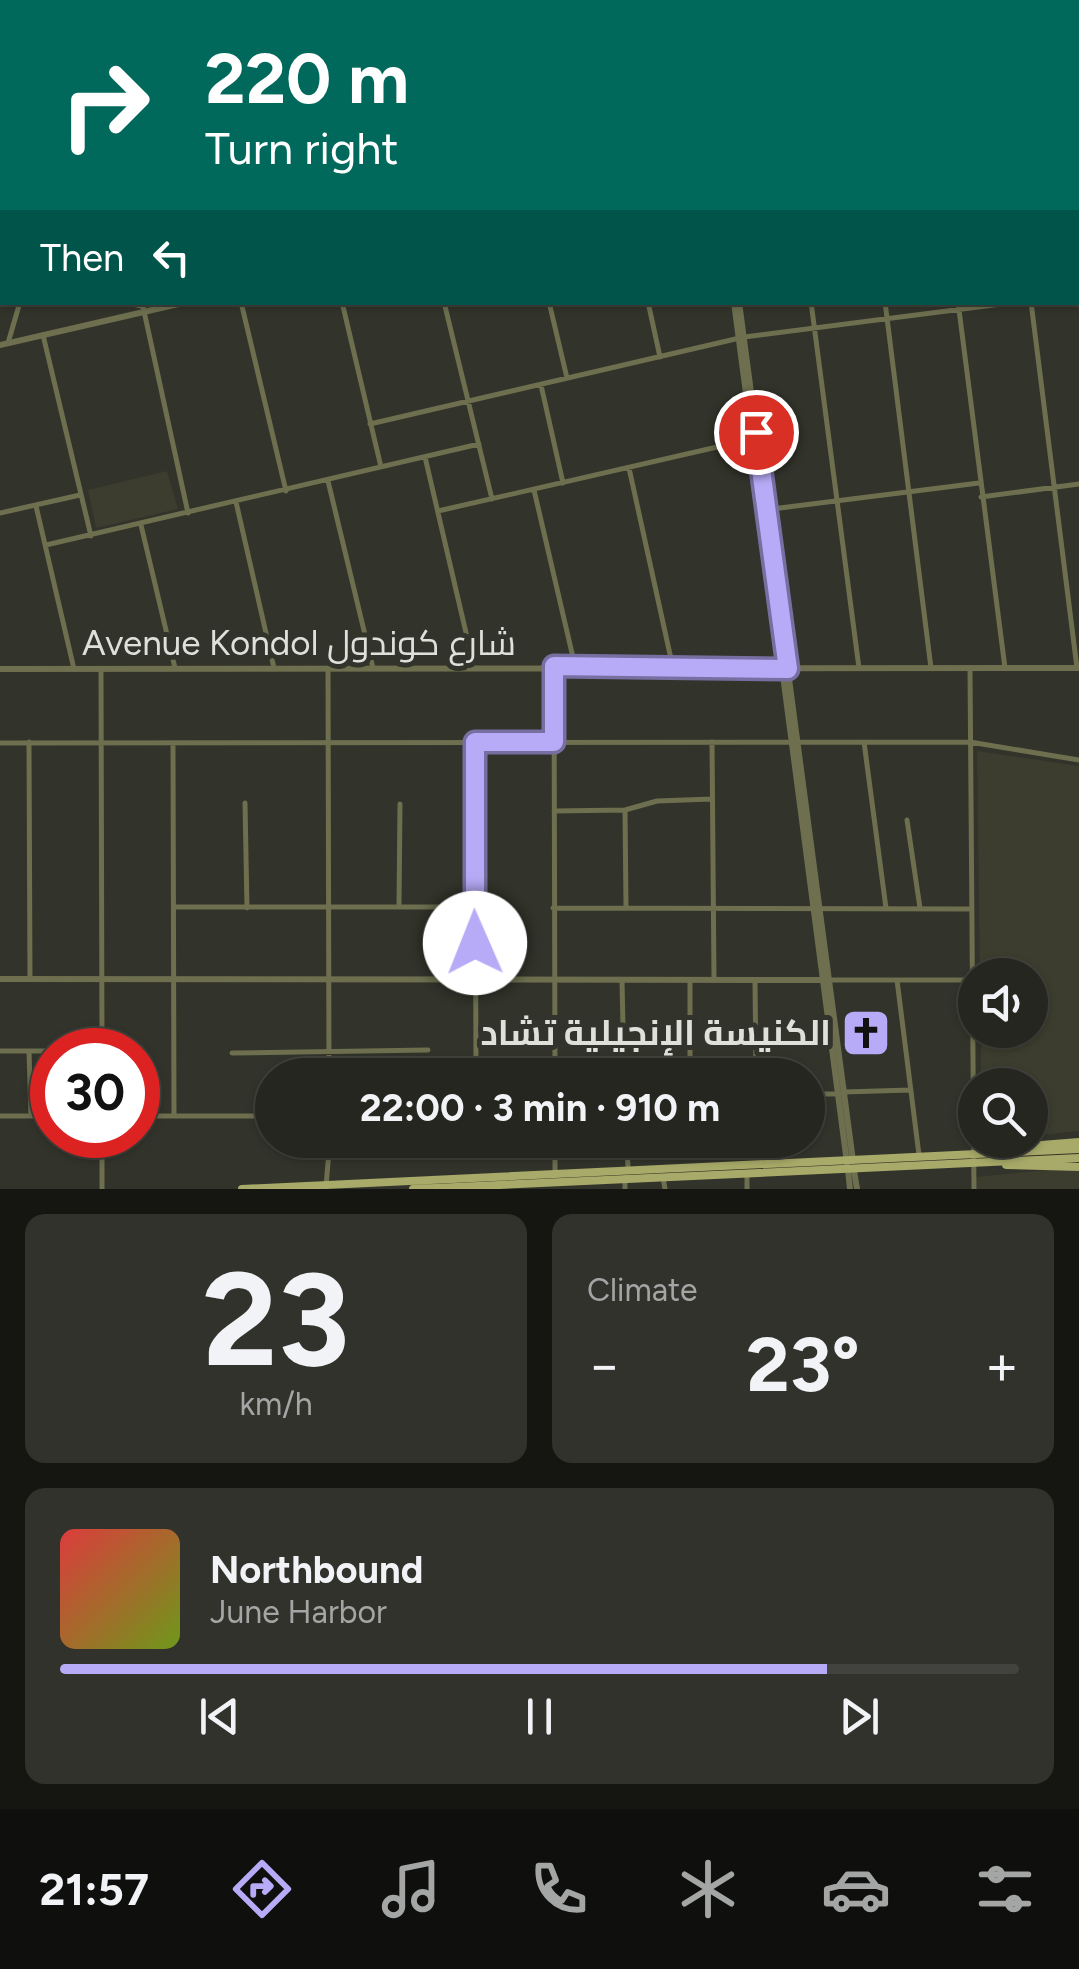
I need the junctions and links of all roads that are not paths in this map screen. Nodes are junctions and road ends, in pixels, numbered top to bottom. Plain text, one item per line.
1 (19, 305) edge
2 (243, 305) edge
3 (343, 305) edge
4 (445, 305) edge
5 (550, 305) edge
6 (649, 305) edge
7 (737, 305) edge
8 (811, 305) edge
9 (885, 305) edge
10 (1031, 305) edge
11 (958, 306) edge
12 (143, 307) edge
13 (887, 318) junction
14 (814, 328) junction
15 (43, 335) junction
16 (741, 338) junction
17 (4, 344) edge
18 (660, 357) junction
19 (567, 378) junction
20 (541, 385) junction
21 (469, 401) junction
22 (370, 424) junction
23 (752, 440) junction
24 (479, 444) junction
25 (425, 457) junction
26 (381, 467) junction
27 (628, 468) junction
28 (328, 481) junction
29 (563, 483) junction
30 (979, 483) junction
31 (1079, 484) edge
32 (1053, 487) junction
33 (534, 490) junction
34 (286, 491) junction
35 (910, 492) junction
36 (80, 494) junction
37 (981, 497) junction
38 (492, 499) junction
39 (836, 500) junction
40 (236, 502) junction
41 (36, 506) junction
42 (764, 510) junction
43 (438, 511) junction
44 (188, 513) junction
45 (0, 514) edge
46 (141, 524) junction
47 (91, 536) junction
48 (46, 546) junction
49 (554, 666) junction
50 (575, 666) junction
51 (474, 667) junction
52 (0, 668) edge
53 (175, 668) junction
54 (274, 668) junction
55 (328, 668) junction
56 (373, 668) junction
57 (673, 668) junction
58 (859, 668) junction
59 (931, 668) junction
60 (970, 668) junction
61 (1005, 668) junction
62 (1078, 668) edge
63 (74, 669) junction
64 (101, 669) junction
65 (785, 669) junction
66 (0, 742) edge
67 (29, 742) junction
68 (102, 742) junction
69 (327, 742) junction
70 (475, 742) junction
71 (554, 742) junction
72 (712, 742) junction
73 (795, 742) junction
74 (864, 742) junction
75 (970, 742) junction
76 (173, 743) junction
77 (1079, 760) edge
78 (712, 799) junction
79 (245, 803) dead end
80 (400, 804) dead end
81 (625, 810) junction
82 (554, 811) junction
83 (908, 820) dead end
84 (174, 907) junction
85 (399, 907) junction
86 (474, 907) junction
87 (247, 908) junction
88 (328, 908) junction
89 (554, 908) junction
90 (626, 908) junction
91 (886, 908) junction
92 (920, 908) junction
93 (712, 909) junction
94 (817, 909) junction
95 (971, 909) junction
96 (970, 958) edge
97 (0, 979) edge
98 (30, 979) junction
99 (102, 979) junction
100 (476, 979) junction
101 (553, 979) junction
102 (173, 980) junction
103 (329, 980) junction
104 (622, 980) junction
105 (690, 980) junction
106 (714, 980) junction
107 (755, 980) junction
108 (826, 980) junction
109 (898, 980) junction
110 (958, 980) edge
111 (102, 1028) edge
112 (971, 1048) edge
113 (428, 1050) dead end
114 (329, 1051) junction
115 (0, 1052) edge
116 (29, 1052) joint
117 (232, 1054) dead end
118 (329, 1058) edge
119 (476, 1058) edge
120 (554, 1058) edge
121 (624, 1058) edge
122 (690, 1058) edge
123 (756, 1058) edge
124 (910, 1090) junction
125 (825, 1093) edge
126 (841, 1093) junction
127 (0, 1116) edge
128 (30, 1116) joint
129 (160, 1116) edge
130 (174, 1116) junction
131 (255, 1116) edge
132 (1079, 1146) edge
133 (1048, 1148) edge
134 (1048, 1152) edge
135 (1048, 1157) edge
136 (102, 1158) edge
137 (331, 1158) edge
138 (626, 1158) edge
139 (919, 1158) junction
140 (1016, 1158) edge
141 (1079, 1158) edge
142 (972, 1159) junction
143 (992, 1163) junction
144 (331, 1164) junction
145 (850, 1166) junction
146 (1079, 1167) edge
147 (626, 1174) junction
148 (747, 1175) junction
149 (664, 1177) junction
150 (556, 1182) edge
151 (326, 1186) junction
152 (339, 1186) junction
153 (102, 1189) edge
154 (242, 1189) edge
155 (413, 1189) edge
156 (625, 1189) edge
157 (665, 1189) edge
158 (748, 1189) edge
159 (853, 1189) edge
160 (974, 1189) edge

1 - 17 street
2 - 34 street
3 - 22 street
4 - 21 street
5 - 19 street
6 - 18 street
7 - 16 street
8 - 14 street
9 - 13 street
10 - 32 street
11 - 13 street
11 - 30 street
12 - 15 street
12 - 44 street
13 - 14 street
13 - 35 street
14 - 16 street
14 - 39 street
15 - 17 street
15 - 36 street
16 - 18 street
16 - 23 street
16 - 42 street
18 - 19 street
19 - 20 street
20 - 21 street
20 - 29 street
21 - 22 street
21 - 24 street
22 - 26 street
23 - 27 street
23 - 42 street
24 - 25 street
24 - 38 street
25 - 26 street
25 - 43 street
26 - 28 street
27 - 29 street
27 - 57 street
28 - 34 street
28 - 56 street
29 - 33 street
30 - 35 street
30 - 37 street
31 - 32 street
32 - 37 street
32 - 62 street
33 - 38 street
33 - 50 street
34 - 40 street
35 - 39 street
35 - 59 street
36 - 41 street
36 - 47 street
37 - 61 street
38 - 43 street
39 - 42 street
39 - 58 street
40 - 44 street
40 - 54 street
41 - 45 street
41 - 48 street
42 - 65 street
43 - 51 street
44 - 46 street
46 - 47 street
46 - 53 street
47 - 48 street
48 - 63 street
49 - 50 street, Avenue Kondol شارع كوندول
49 - 51 street, Avenue Kondol شارع كوندول
49 - 71 street
50 - 57 street, Avenue Kondol شارع كوندول
51 - 56 street, Avenue Kondol شارع كوندول
52 - 63 street, Avenue Kondol شارع كوندول
53 - 54 street, Avenue Kondol شارع كوندول
53 - 64 street, Avenue Kondol شارع كوندول
54 - 55 street, Avenue Kondol شارع كوندول
55 - 56 street, Avenue Kondol شارع كوندول
55 - 69 street
57 - 65 street, Avenue Kondol شارع كوندول
58 - 59 street, Avenue Kondol شارع كوندول
58 - 65 street, Avenue Kondol شارع كوندول
59 - 60 street, Avenue Kondol شارع كوندول
60 - 61 street, Avenue Kondol شارع كوندول
60 - 75 street
61 - 62 street, Avenue Kondol شارع كوندول
63 - 64 street, Avenue Kondol شارع كوندول
64 - 68 street
65 - 73 street
66 - 67 street
67 - 68 street
67 - 98 street
68 - 76 street
68 - 99 street
69 - 70 street
69 - 76 street
69 - 88 street
70 - 71 street
70 - 86 street
71 - 72 street
71 - 82 street
72 - 73 street
72 - 78 street
73 - 74 street
73 - 94 street
74 - 75 street
74 - 91 street
75 - 77 street
75 - 95 street
76 - 84 street
78 - 81 street
78 - 93 street
79 - 87 street
80 - 85 street
81 - 82 street
81 - 90 street
82 - 89 street
83 - 92 street
84 - 87 street
84 - 102 street
85 - 86 street
85 - 88 street
86 - 100 street
87 - 88 street
88 - 103 street
89 - 90 street
89 - 101 street
90 - 93 street
91 - 92 street
91 - 94 street
92 - 95 street
93 - 94 street
93 - 106 street
94 - 108 street
95 - 96 street
97 - 98 street
98 - 99 street
99 - 102 street
99 - 111 street
100 - 101 street
100 - 103 street
100 - 119 street
101 - 104 street
101 - 120 street
102 - 103 street
102 - 130 street
103 - 114 street
104 - 105 street
104 - 121 street
105 - 106 street
105 - 122 street
106 - 107 street
107 - 108 street
107 - 123 street
108 - 109 street
108 - 126 street
109 - 110 street
109 - 124 street
112 - 142 street
113 - 114 street
114 - 117 street
114 - 118 street
115 - 116 street
116 - 128 street
124 - 126 street
124 - 139 street
125 - 126 street
126 - 145 street
127 - 128 street
129 - 130 street
130 - 131 street
132 - 133 main road
132 - 134 main road
135 - 141 main road
136 - 153 street
137 - 144 street
138 - 147 street
139 - 142 main road
139 - 145 main road
140 - 143 main road
142 - 143 main road
142 - 145 main road
142 - 160 street
143 - 146 main road
144 - 151 street
144 - 152 street
145 - 147 main road
145 - 148 main road
145 - 159 street
147 - 149 main road
147 - 150 main road
147 - 156 street
148 - 149 main road
148 - 158 street
149 - 157 street
150 - 152 main road
150 - 155 main road
151 - 152 main road
151 - 154 main road

